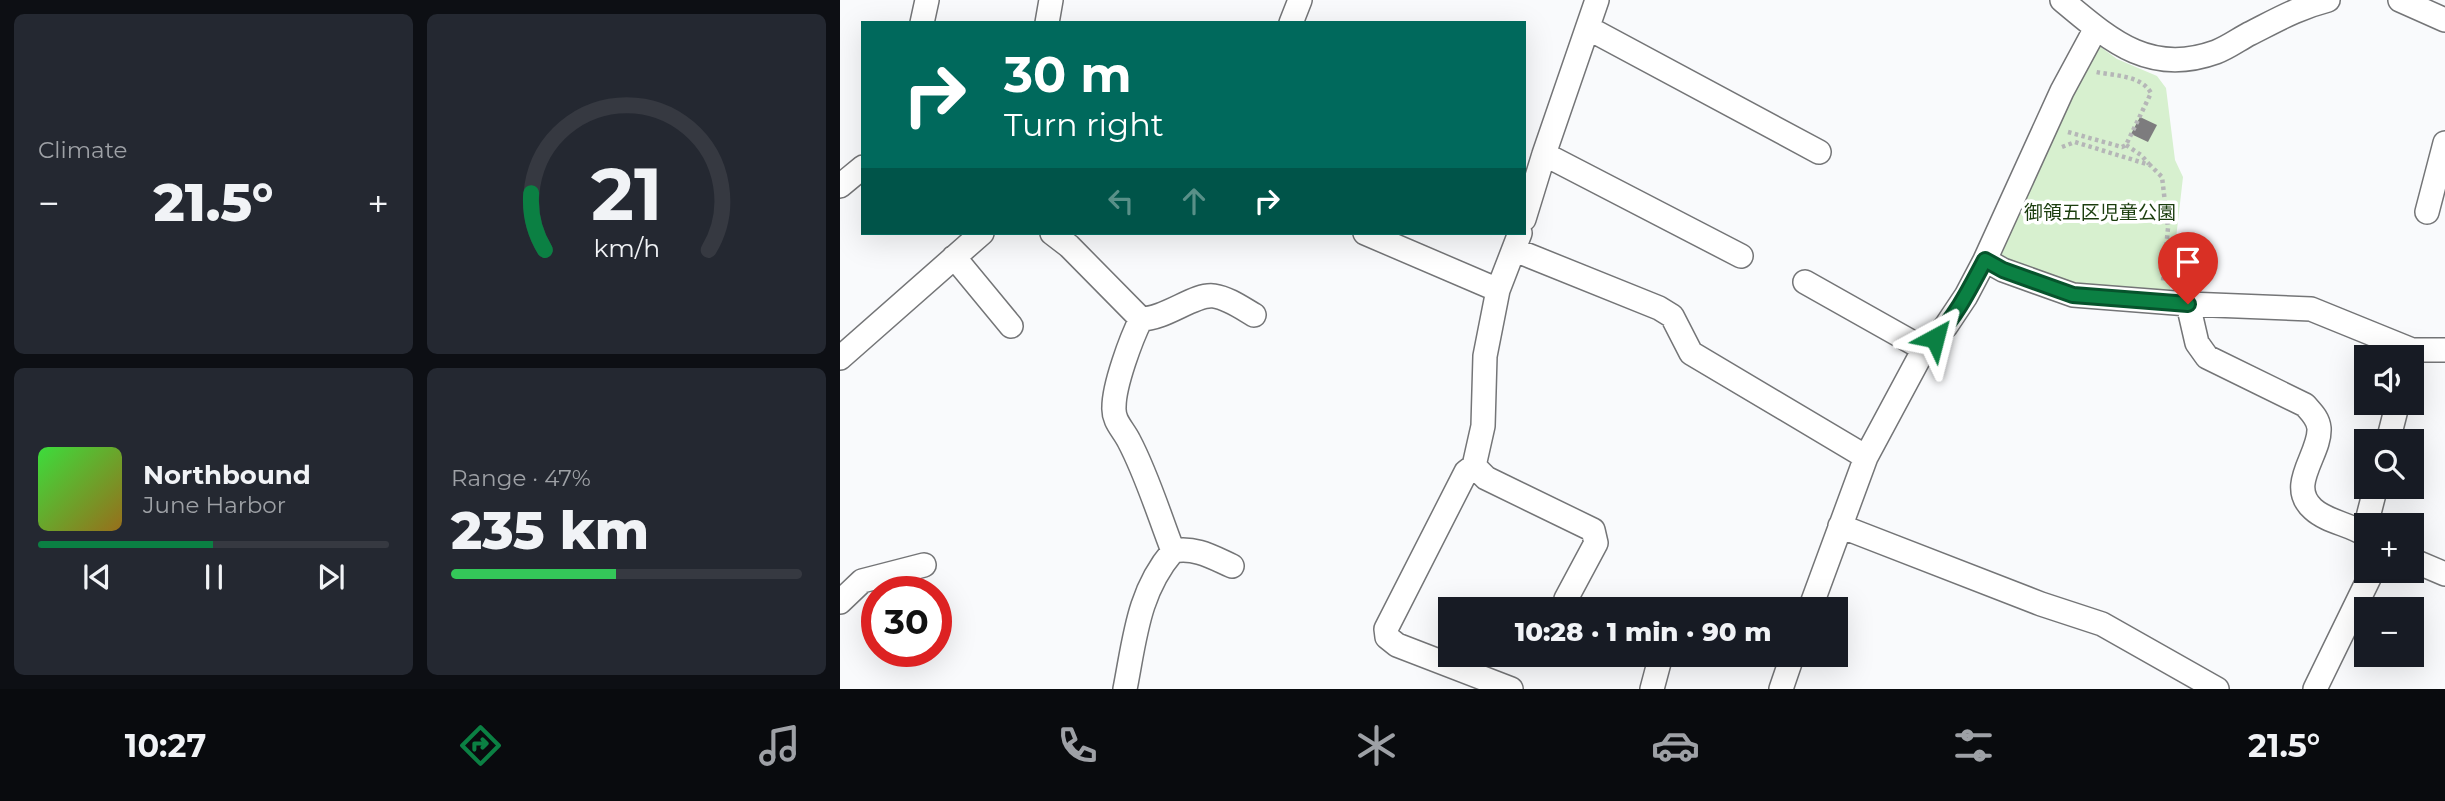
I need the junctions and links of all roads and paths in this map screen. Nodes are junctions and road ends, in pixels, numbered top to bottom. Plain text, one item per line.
1 (927, 0) edge
2 (1051, 0) edge
3 (1300, 0) edge
4 (1597, 0) edge
5 (2062, 0) edge
6 (2328, 0) edge
7 (2400, 0) edge
8 (2445, 20) edge
9 (922, 21) edge
10 (1047, 21) edge
11 (1292, 21) edge
12 (1588, 28) junction
13 (2096, 28) junction
14 (2076, 65) junction
15 (2063, 128) dead end
16 (2445, 143) edge
17 (2126, 145) junction
18 (2059, 149) dead end
19 (1819, 152) dead end
20 (1537, 154) edge
21 (2150, 165) junction
22 (861, 169) edge
23 (840, 186) edge
24 (1526, 209) edge
25 (2427, 212) dead end
26 (980, 235) edge
27 (1055, 235) edge
28 (1370, 235) edge
29 (1518, 241) edge
30 (1741, 256) dead end
31 (954, 257) junction
32 (1985, 260) junction
33 (1805, 282) dead end
34 (2153, 284) dead end
35 (1498, 290) junction
36 (2188, 304) junction
37 (1254, 315) dead end
38 (1141, 319) junction
39 (1011, 326) dead end
40 (2391, 345) edge
41 (1924, 349) junction
42 (2445, 350) edge
43 (2424, 352) edge
44 (840, 358) edge
45 (1866, 457) junction
46 (1474, 466) junction
47 (2354, 525) edge
48 (1840, 526) junction
49 (1173, 551) junction
50 (924, 565) dead end
51 (2424, 565) edge
52 (1232, 566) dead end
53 (2445, 574) edge
54 (2366, 583) edge
55 (1567, 597) edge
56 (1814, 597) edge
57 (840, 602) edge
58 (1658, 667) edge
59 (1789, 667) edge
60 (1125, 689) edge
61 (1511, 689) edge
62 (1652, 689) edge
63 (1781, 689) edge
64 (2217, 689) edge
65 (2315, 689) edge

1 - 9 street
2 - 10 street
3 - 11 street
4 - 12 street
5 - 13 street
6 - 13 street
7 - 8 street
12 - 19 street
12 - 20 street
13 - 14 street
14 - 17 path
14 - 32 street
15 - 17 path
16 - 25 street
17 - 21 path
18 - 21 path
20 - 24 street
20 - 30 street
21 - 34 path
22 - 23 street
26 - 31 street
27 - 38 street
28 - 35 street
29 - 35 street
29 - 45 street
31 - 39 street
31 - 44 street
32 - 36 street
32 - 41 street
33 - 41 street
35 - 46 street
36 - 40 street
36 - 47 street
37 - 38 street
38 - 49 street
41 - 45 street
42 - 43 street
45 - 48 street
46 - 55 street
46 - 61 street
48 - 56 street
48 - 64 street
49 - 52 street
49 - 60 street
50 - 57 street
51 - 53 street
54 - 65 street
58 - 62 street
59 - 63 street

